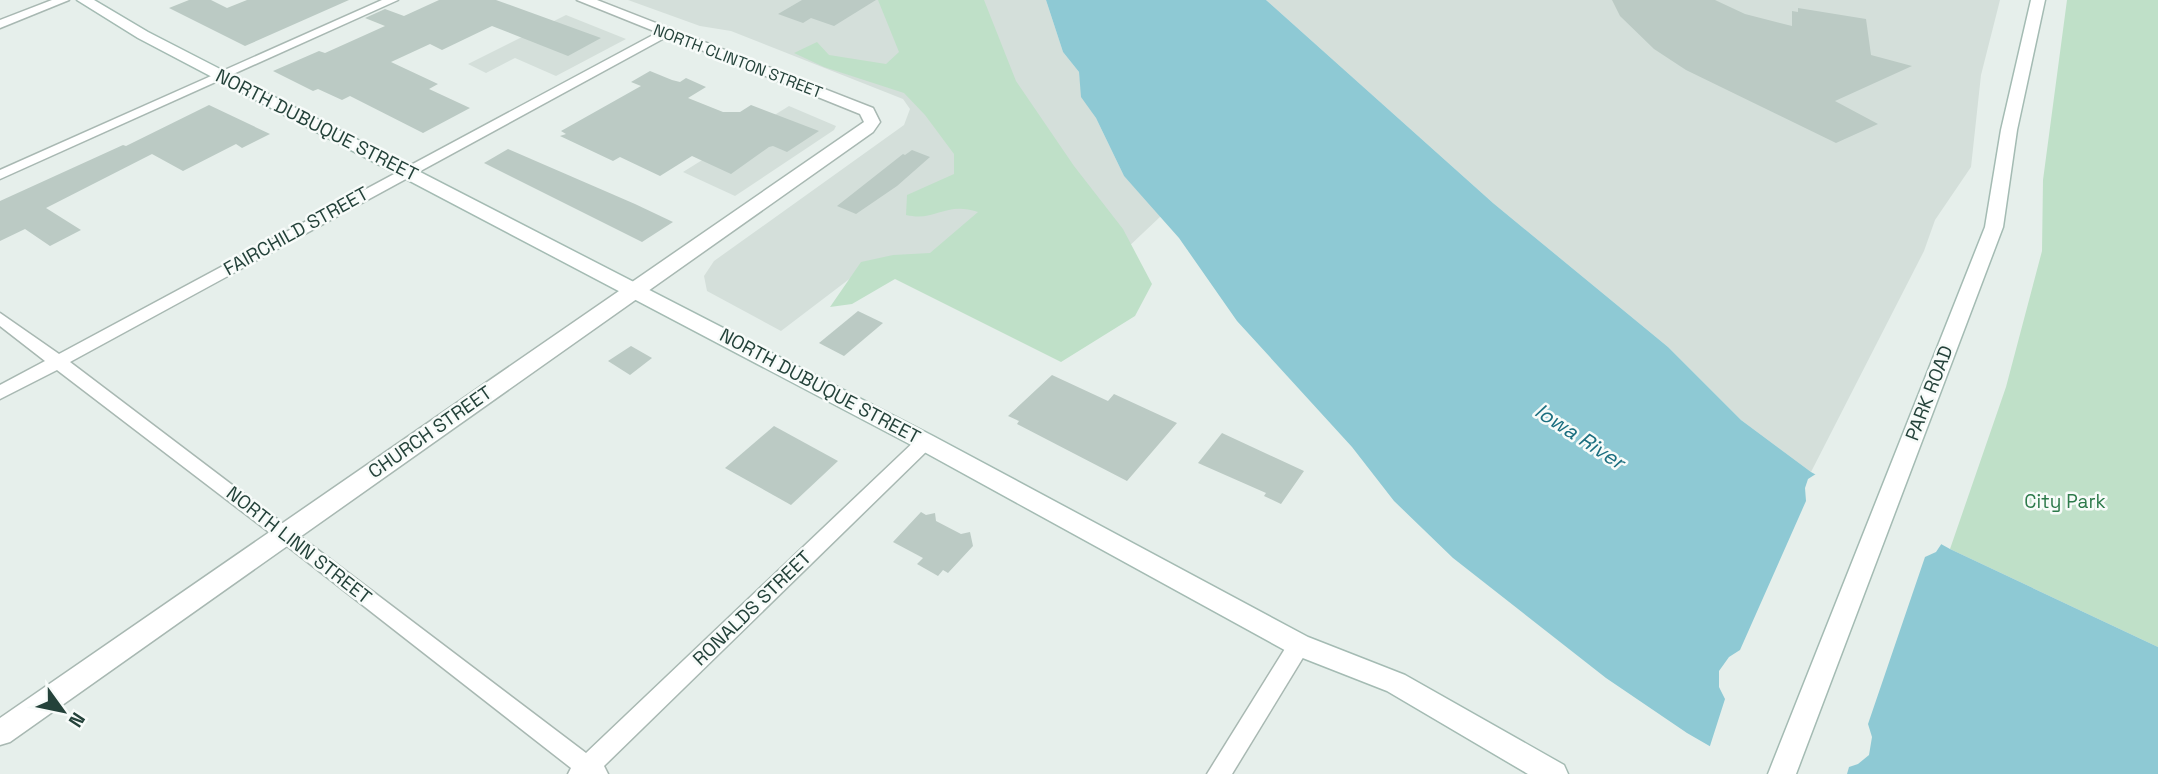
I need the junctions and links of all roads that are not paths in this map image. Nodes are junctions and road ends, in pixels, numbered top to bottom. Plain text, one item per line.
1 (63, 0) edge
2 (84, 0) edge
3 (392, 0) edge
4 (584, 0) edge
5 (2038, 0) edge
6 (0, 24) edge
7 (666, 32) junction
8 (222, 76) junction
9 (862, 132) joint
10 (406, 171) junction
11 (0, 175) edge
12 (634, 290) junction
13 (0, 318) edge
14 (57, 361) junction
15 (0, 393) edge
16 (925, 442) junction
17 (285, 533) junction
18 (1299, 645) junction
19 (0, 733) edge
20 (587, 772) edge
21 (1219, 774) edge
22 (1554, 774) edge
23 (1782, 774) edge

1 - 6 street
2 - 8 main road, NORTH DUBUQUE STREET
3 - 8 street
4 - 7 main road, NORTH CLINTON STREET
5 - 23 main road, PARK ROAD
7 - 9 main road, NORTH CLINTON STREET
7 - 10 street, FAIRCHILD STREET
8 - 10 main road, NORTH DUBUQUE STREET
8 - 11 street
9 - 12 main road, CHURCH STREET
10 - 12 main road, NORTH DUBUQUE STREET
10 - 14 street, FAIRCHILD STREET
12 - 16 main road, NORTH DUBUQUE STREET
12 - 17 main road, CHURCH STREET
13 - 14 street, NORTH LINN STREET
14 - 15 street, FAIRCHILD STREET
14 - 17 street, NORTH LINN STREET
16 - 18 main road, NORTH DUBUQUE STREET
16 - 20 street, RONALDS STREET
17 - 19 main road, CHURCH STREET
17 - 20 street, NORTH LINN STREET
18 - 21 street
18 - 22 main road, NORTH DUBUQUE STREET

